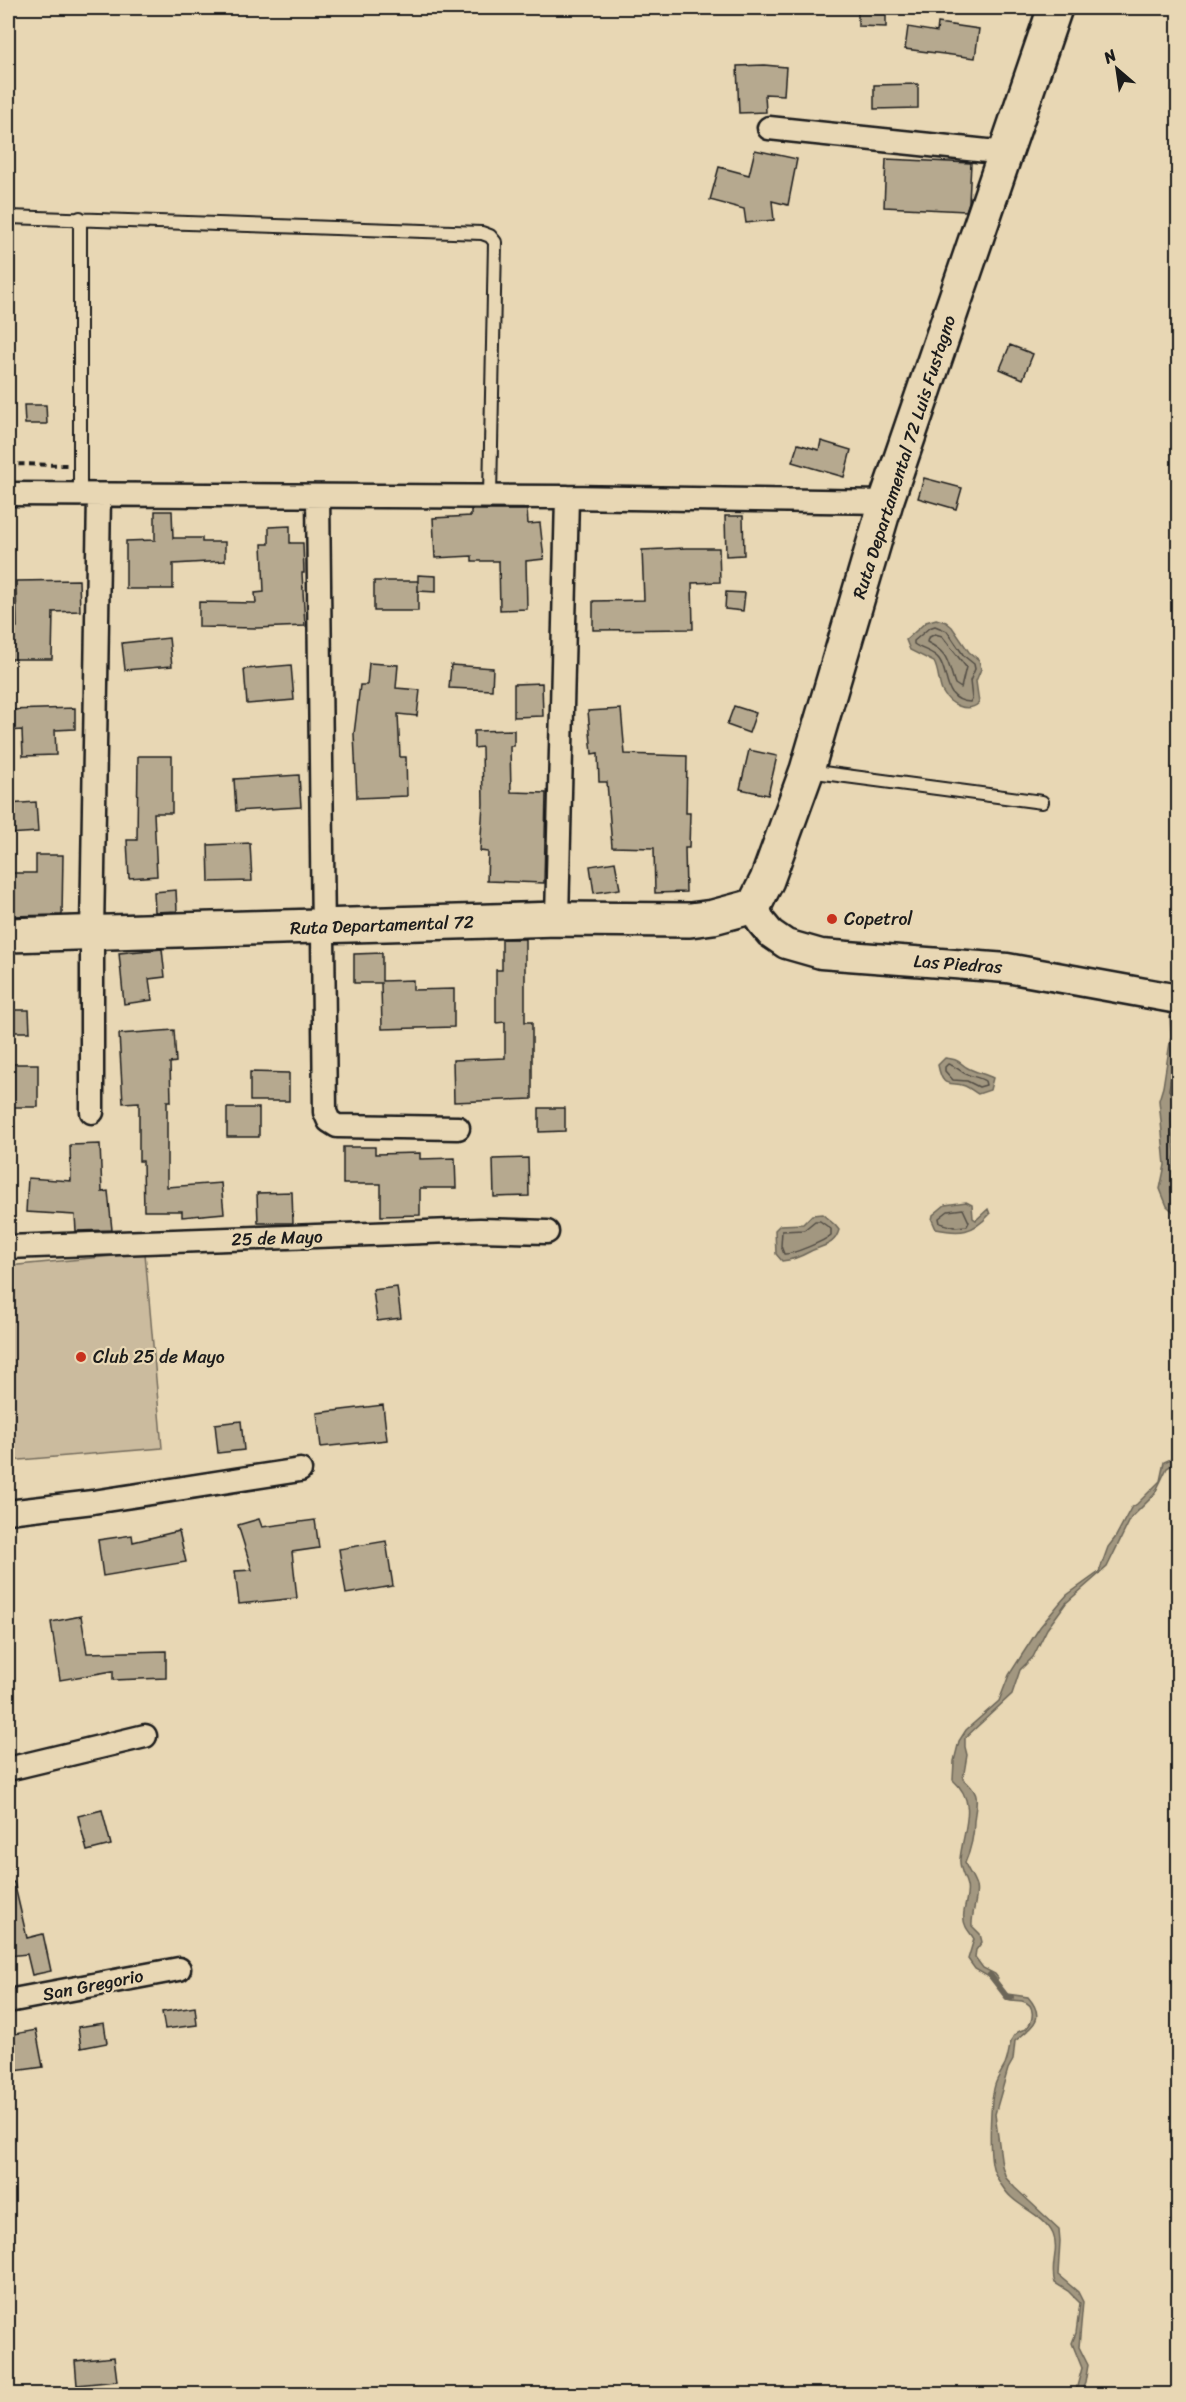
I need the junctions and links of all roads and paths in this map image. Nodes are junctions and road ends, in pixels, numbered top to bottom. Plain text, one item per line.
1 (1055, 8) edge
2 (769, 128) dead end
3 (1006, 153) junction
4 (8, 217) edge
5 (80, 218) junction
6 (8, 464) edge
7 (79, 466) junction
8 (8, 494) edge
9 (89, 495) junction
10 (318, 495) junction
11 (490, 496) junction
12 (567, 497) junction
13 (886, 502) junction
14 (807, 770) junction
15 (1042, 802) dead end
16 (754, 906) junction
17 (557, 919) junction
18 (323, 927) junction
19 (92, 934) junction
20 (8, 935) edge
21 (1174, 998) edge
22 (92, 1112) dead end
23 (458, 1128) dead end
24 (547, 1232) dead end
25 (8, 1248) edge
26 (300, 1470) dead end
27 (8, 1512) edge
28 (145, 1736) dead end
29 (8, 1769) edge
30 (178, 1969) dead end
31 (8, 2001) edge

1 - 3 main road, Ruta Departamental 72 Luis Fustagno
2 - 3 street
3 - 13 main road, Ruta Departamental 72 Luis Fustagno
4 - 5 lane
5 - 7 lane
5 - 11 lane
6 - 7 path
7 - 9 lane
8 - 9 street
9 - 10 street
9 - 19 street
10 - 11 street
10 - 18 street
11 - 12 street
12 - 13 street
12 - 17 street
13 - 14 main road, Ruta Departamental 72 Luis Fustagno
14 - 15 lane
14 - 16 main road, Ruta Departamental 72 Luis Fustagno
16 - 17 main road, Ruta Departamental 72
16 - 21 street, Las Piedras
17 - 18 main road, Ruta Departamental 72
18 - 19 main road, Ruta Departamental 72
18 - 23 street
19 - 20 main road, Ruta Departamental 72
19 - 22 street
24 - 25 street, 25 de Mayo
26 - 27 street
28 - 29 street
30 - 31 street, San Gregorio

